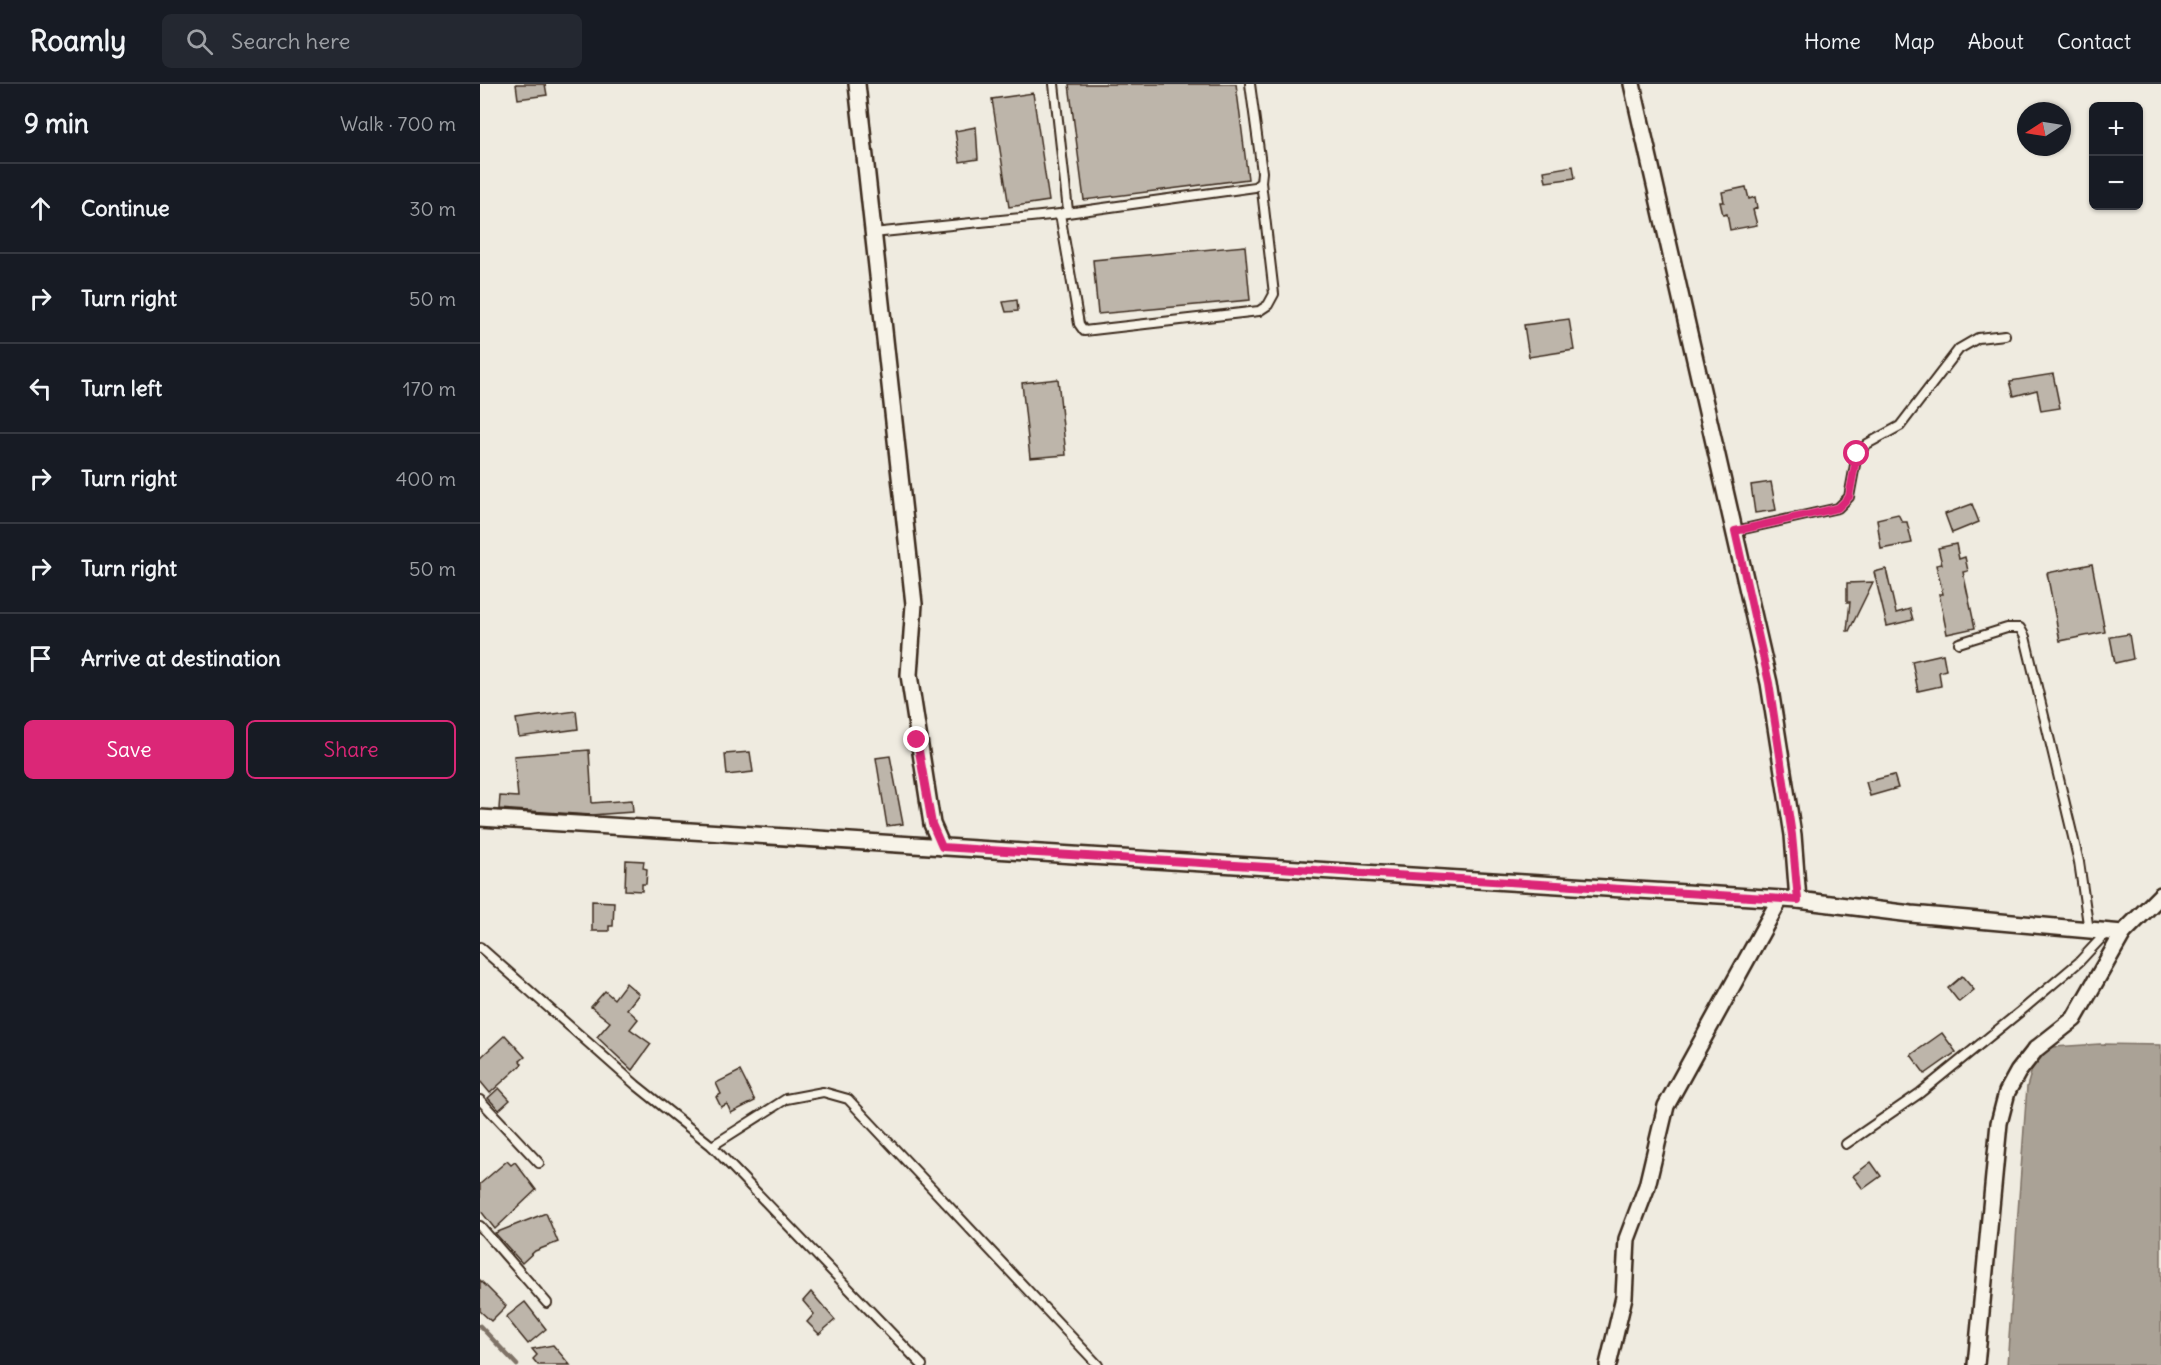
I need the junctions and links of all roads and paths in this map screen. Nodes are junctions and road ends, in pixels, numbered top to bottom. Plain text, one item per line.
1 (857, 84) edge
2 (1054, 84) edge
3 (1250, 84) edge
4 (1632, 84) edge
5 (1261, 182) junction
6 (1060, 214) junction
7 (873, 233) junction
8 (2005, 334) dead end
9 (1735, 531) junction
10 (1959, 643) dead end
11 (480, 818) edge
12 (942, 847) junction
13 (2161, 895) edge
14 (1780, 899) junction
15 (1798, 900) junction
16 (2089, 931) junction
17 (2115, 933) junction
18 (480, 947) edge
19 (480, 1100) edge
20 (1846, 1144) dead end
21 (712, 1146) junction
22 (539, 1163) dead end
23 (480, 1226) edge
24 (547, 1303) dead end
25 (922, 1365) edge
26 (1098, 1365) edge
27 (1608, 1365) edge
28 (1976, 1365) edge

1 - 7 street
2 - 6 lane
3 - 5 lane
4 - 9 street
5 - 6 lane
5 - 6 lane
6 - 7 lane
7 - 12 street
8 - 9 lane
9 - 15 street
10 - 16 lane
11 - 12 street
12 - 14 street
13 - 17 street
14 - 15 street
14 - 27 street
15 - 16 street
16 - 17 street
17 - 20 lane
17 - 28 street
18 - 21 lane
19 - 22 lane
21 - 25 lane
21 - 26 lane
23 - 24 lane

